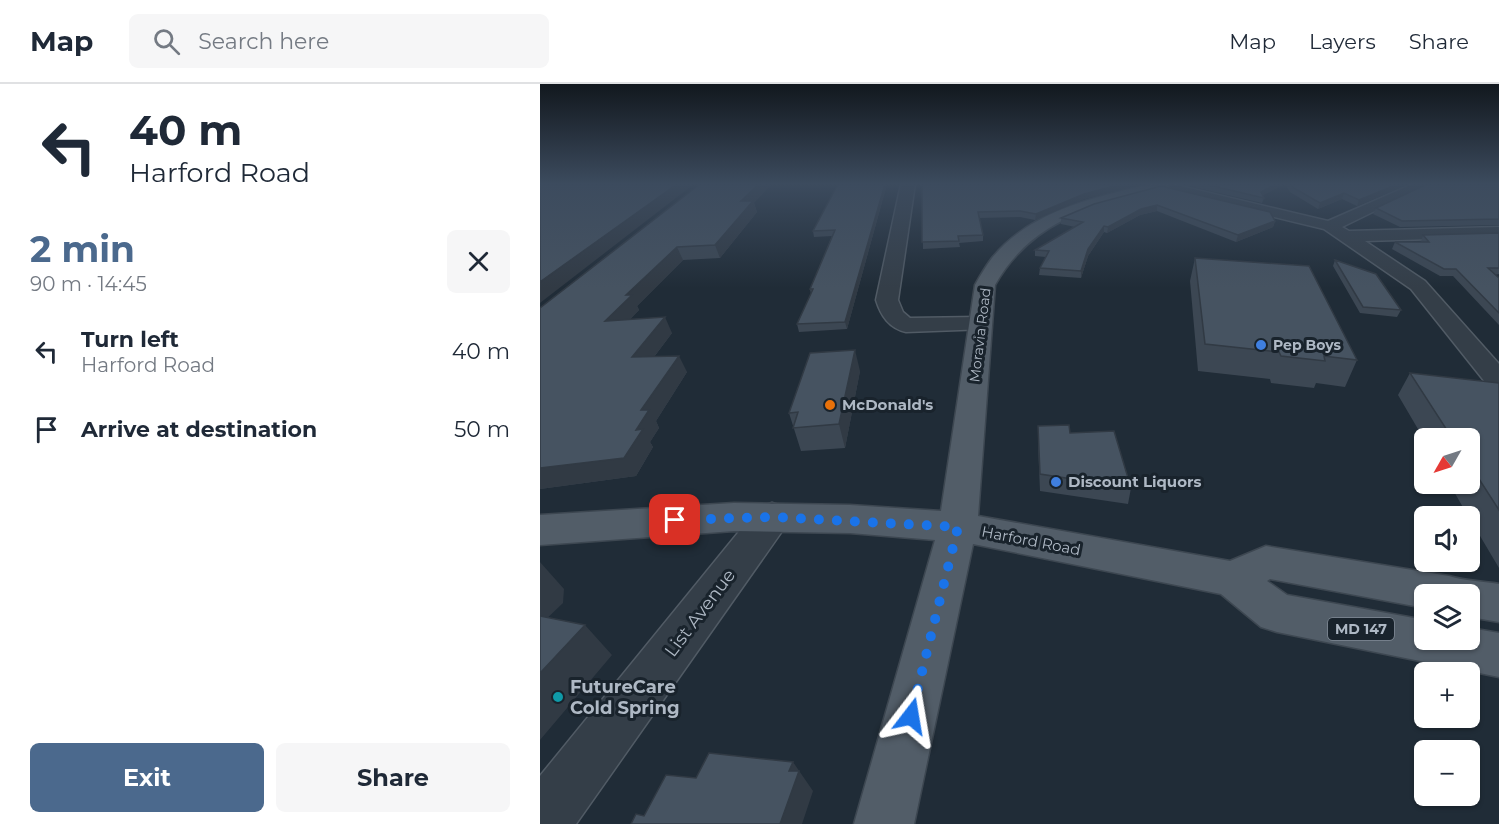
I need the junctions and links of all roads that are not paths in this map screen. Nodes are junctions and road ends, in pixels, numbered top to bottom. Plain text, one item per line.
1 (902, 219) edge
2 (1057, 219) edge
3 (1290, 219) edge
4 (1360, 219) edge
5 (1337, 231) junction
6 (1499, 232) edge
7 (979, 324) junction
8 (1499, 381) edge
9 (772, 517) junction
10 (958, 527) junction
11 (540, 530) edge
12 (1233, 579) junction
13 (1414, 588) edge
14 (1480, 600) edge
15 (1499, 603) edge
16 (1499, 655) edge
17 (540, 823) edge
18 (884, 824) edge

1 - 7 street
2 - 7 main road, Moravia Road
3 - 5 street
4 - 5 street
5 - 6 street
5 - 8 street
7 - 10 main road, Moravia Road
9 - 10 main road, Harford Road / MD 147
9 - 11 main road, Harford Road / MD 147
9 - 17 street, List Avenue
10 - 12 main road, Harford Road / MD 147
10 - 18 main road, Moravia Road
12 - 13 main road
12 - 16 main road, Harford Road / MD 147
14 - 15 main road

